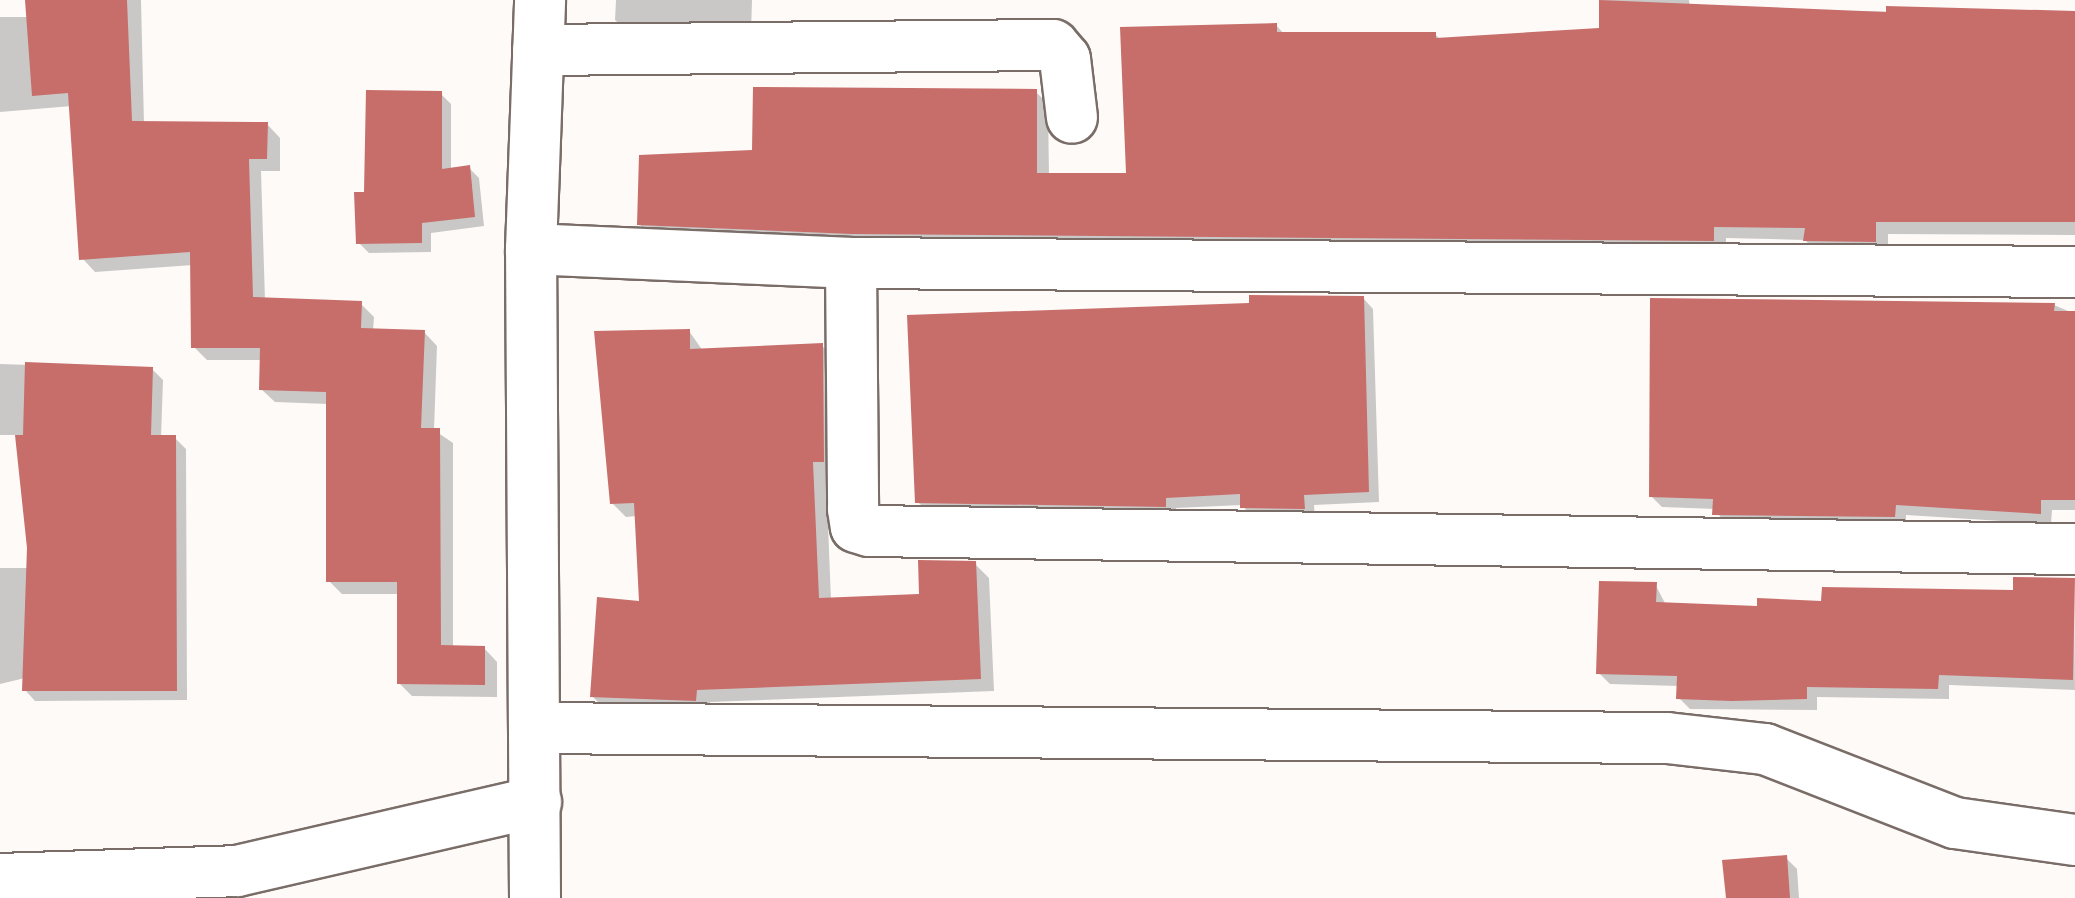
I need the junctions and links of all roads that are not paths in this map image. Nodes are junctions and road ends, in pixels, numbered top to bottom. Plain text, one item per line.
1 (540, 0) edge
2 (538, 50) junction
3 (1072, 118) dead end
4 (531, 249) junction
5 (851, 263) junction
6 (2075, 272) edge
7 (2075, 549) edge
8 (534, 728) junction
9 (536, 802) junction
10 (2074, 854) edge
11 (0, 879) edge
12 (535, 898) edge

1 - 2 street
2 - 3 street
2 - 4 street
4 - 5 street
4 - 8 street
5 - 6 street
5 - 7 street
8 - 9 street
8 - 10 street
9 - 11 street
9 - 12 street

